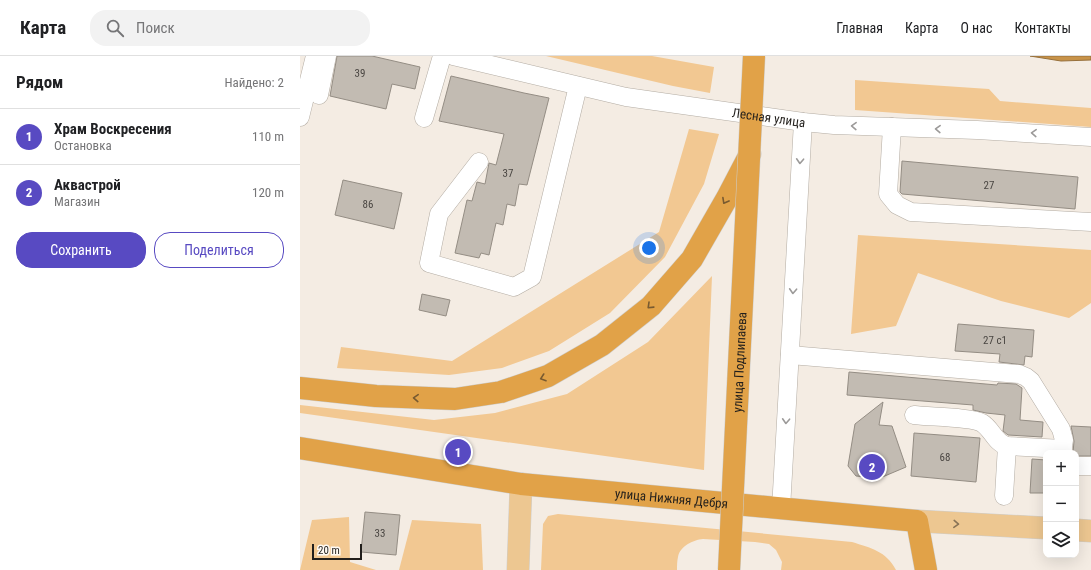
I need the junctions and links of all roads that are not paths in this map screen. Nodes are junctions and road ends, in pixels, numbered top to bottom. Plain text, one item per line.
1 (315, 56) edge
2 (328, 56) edge
3 (442, 56) edge
4 (453, 56) edge
5 (754, 56) edge
6 (578, 86) junction
7 (308, 91) edge
8 (300, 117) edge
9 (424, 118) dead end
10 (803, 122) junction
11 (892, 127) junction
12 (1091, 137) edge
13 (750, 154) junction
14 (479, 162) dead end
15 (1091, 222) edge
16 (790, 355) junction
17 (300, 388) edge
18 (914, 415) dead end
19 (1007, 446) junction
20 (300, 448) edge
21 (1052, 450) edge
22 (1063, 450) edge
23 (1079, 466) edge
24 (1091, 466) edge
25 (521, 484) junction
26 (1004, 496) dead end
27 (781, 509) junction
28 (917, 522) junction
29 (1043, 528) edge
30 (1079, 530) edge
31 (1091, 531) edge
32 (518, 570) edge
33 (729, 570) edge
34 (926, 570) edge

1 - 7 street
2 - 7 street
3 - 9 street
4 - 6 street, Лесная улица
5 - 13 highway, улица Подлипаева, bridge
6 - 10 street, Лесная улица
6 - 14 street
7 - 8 street
11 -> 10 street, Лесная улица
10 -> 16 street
12 -> 11 street, Лесная улица
11 - 15 street
13 -> 17 highway
13 - 33 highway, улица Подлипаева, bridge
16 - 22 street
16 -> 27 street
18 - 19 street
19 - 21 street
19 - 26 street
20 - 25 highway, улица Нижняя Дебря
23 - 24 street
25 - 27 highway, улица Нижняя Дебря
25 - 32 main road
27 - 28 highway, улица Нижняя Дебря
28 -> 29 main road, улица Нижняя Дебря
28 - 34 highway
30 - 31 main road

